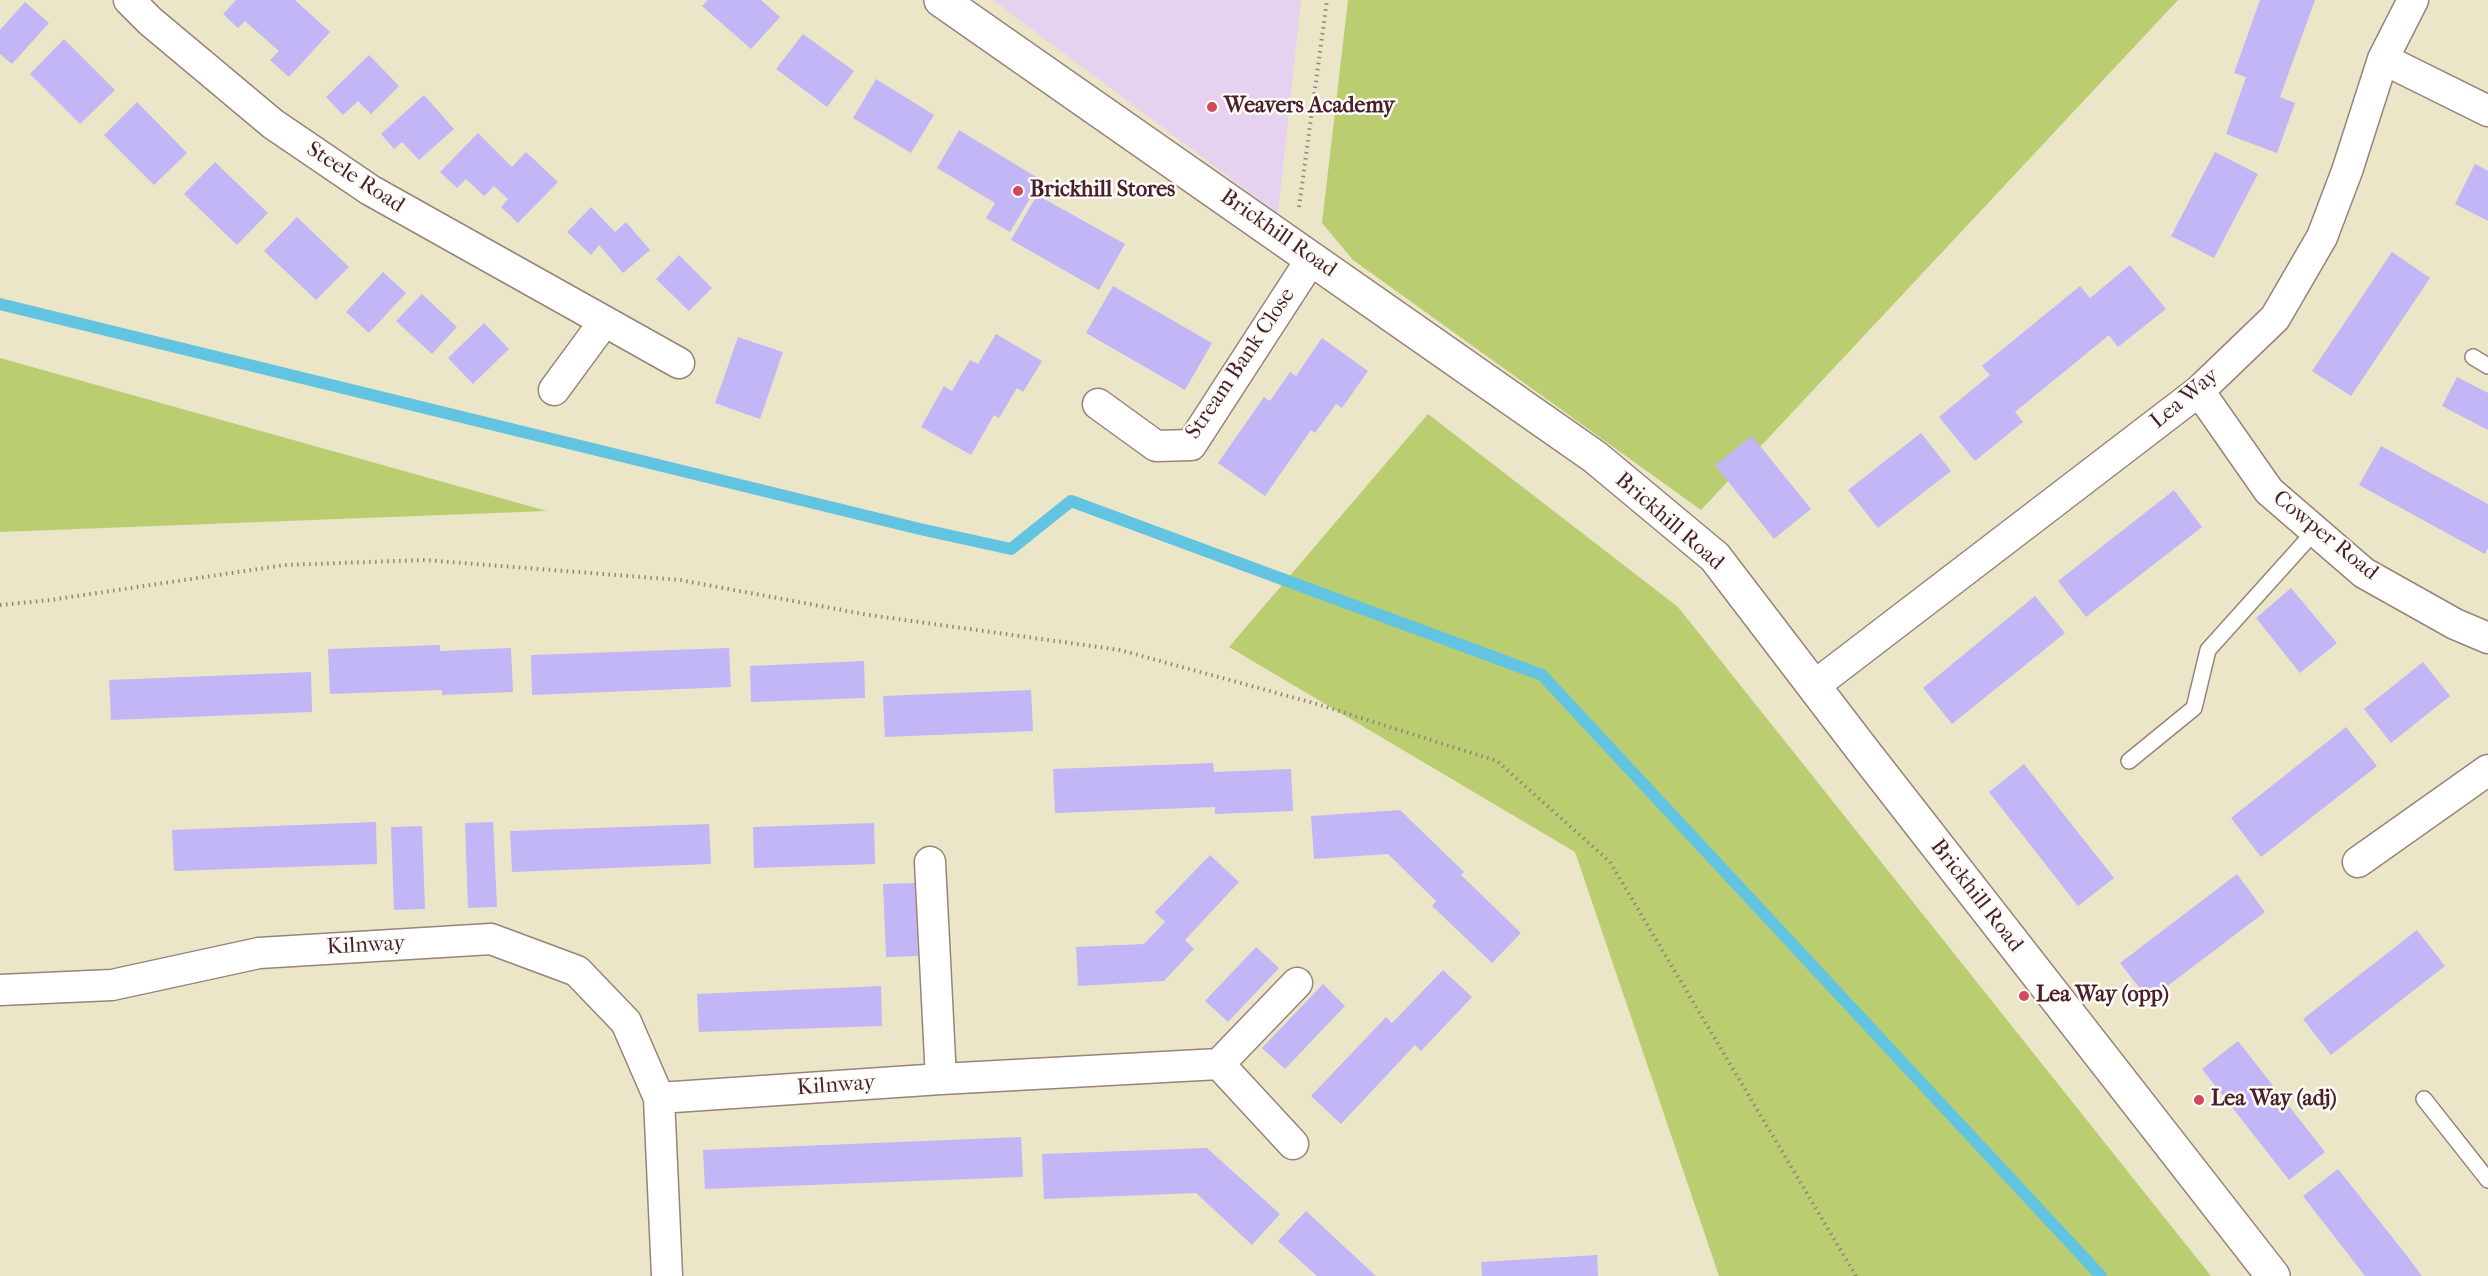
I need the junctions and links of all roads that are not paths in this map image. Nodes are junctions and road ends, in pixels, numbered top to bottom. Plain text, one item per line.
1 (129, 0) edge
2 (941, 0) edge
3 (2413, 0) edge
4 (2383, 59) junction
5 (2488, 111) edge
6 (1303, 251) junction
7 (604, 322) junction
8 (2473, 357) dead end
9 (679, 363) dead end
10 (2488, 366) edge
11 (554, 390) dead end
12 (2199, 391) junction
13 (1098, 404) dead end
14 (2315, 531) junction
15 (2488, 638) edge
16 (1814, 686) junction
17 (2129, 761) dead end
18 (2488, 770) edge
19 (930, 862) dead end
20 (2358, 862) dead end
21 (1296, 983) dead end
22 (0, 990) edge
23 (1219, 1064) junction
24 (941, 1079) junction
25 (659, 1098) junction
26 (2424, 1099) dead end
27 (1293, 1144) dead end
28 (2488, 1180) edge
29 (667, 1276) edge
30 (2273, 1276) edge

1 - 7 street, Steele Road
2 - 6 street, Brickhill Road
3 - 4 street, Lea Way
4 - 5 street
4 - 12 street, Lea Way
6 - 13 street, Stream Bank Close
6 - 16 street, Brickhill Road
7 - 9 street, Steele Road
7 - 11 street
8 - 10 lane
12 - 14 street, Cowper Road
12 - 16 street, Lea Way
14 - 15 street, Cowper Road
14 - 17 lane
16 - 30 street, Brickhill Road
18 - 20 street
19 - 24 street
21 - 23 street
22 - 25 street, Kilnway
23 - 24 street, Kilnway
23 - 27 street
24 - 25 street, Kilnway
25 - 29 street, Kilnway
26 - 28 lane

